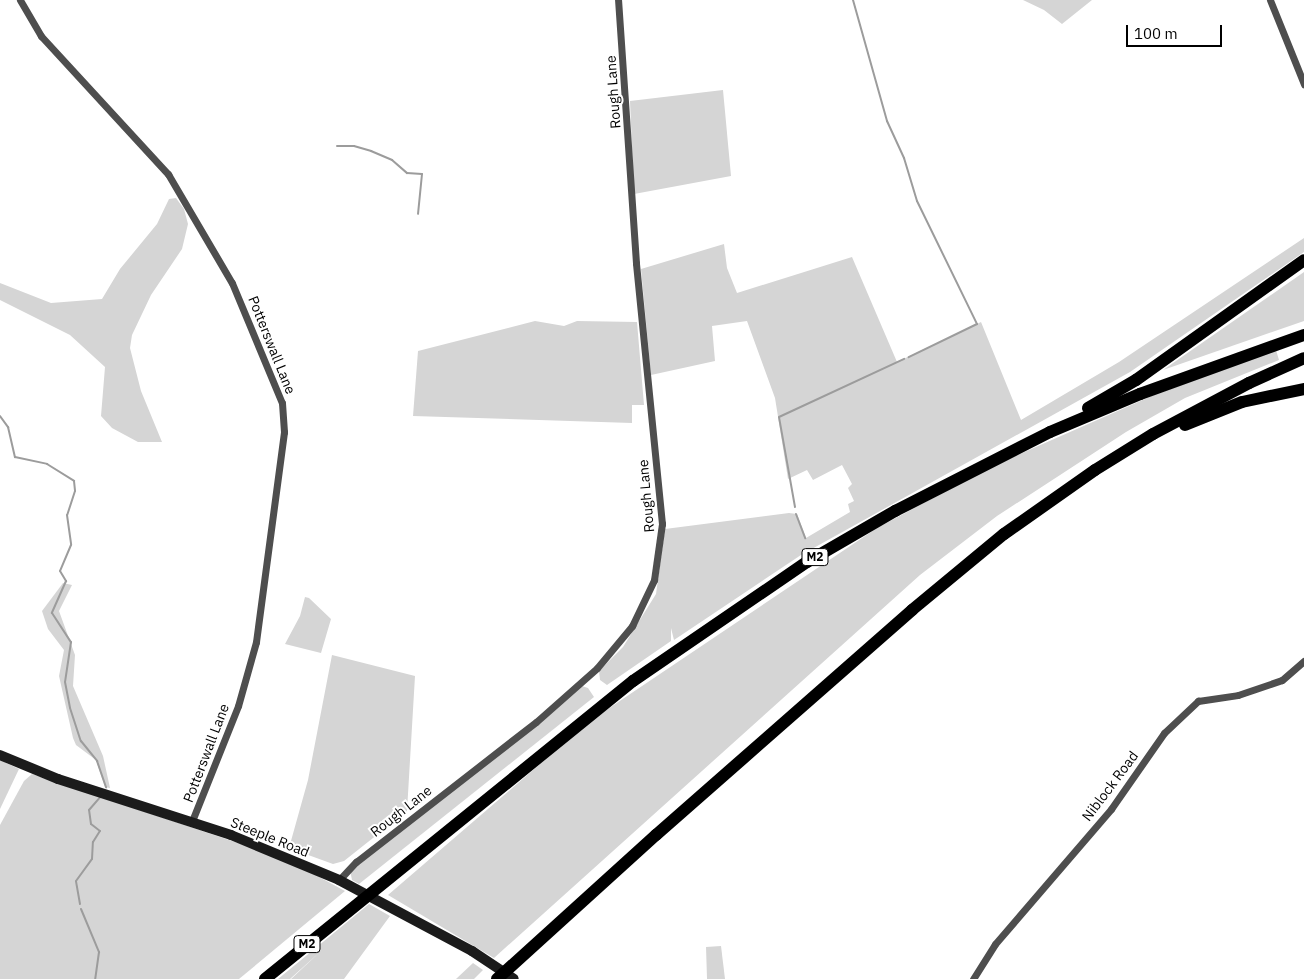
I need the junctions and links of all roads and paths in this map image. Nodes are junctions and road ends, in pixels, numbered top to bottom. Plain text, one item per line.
1 (20, 0) edge
2 (618, 0) edge
3 (1270, 0) edge
4 (1304, 84) edge
5 (1304, 260) edge
6 (1304, 334) edge
7 (1304, 358) edge
8 (1304, 389) edge
9 (1021, 446) junction
10 (1095, 470) junction
11 (1304, 661) edge
12 (0, 755) edge
13 (192, 821) junction
14 (339, 880) junction
15 (265, 979) edge
16 (497, 979) edge
17 (514, 979) edge
18 (973, 979) edge

1 - 13 street, Potterswall Lane
2 - 14 street, Rough Lane
3 - 4 street
5 - 9 highway
6 - 9 highway, M2
7 - 10 highway
8 - 10 highway
9 - 15 highway, M2
10 - 16 highway
11 - 18 street, Niblock Road
12 - 13 street, Steeple Road
13 - 14 street, Steeple Road
14 - 17 street, Steeple Road

